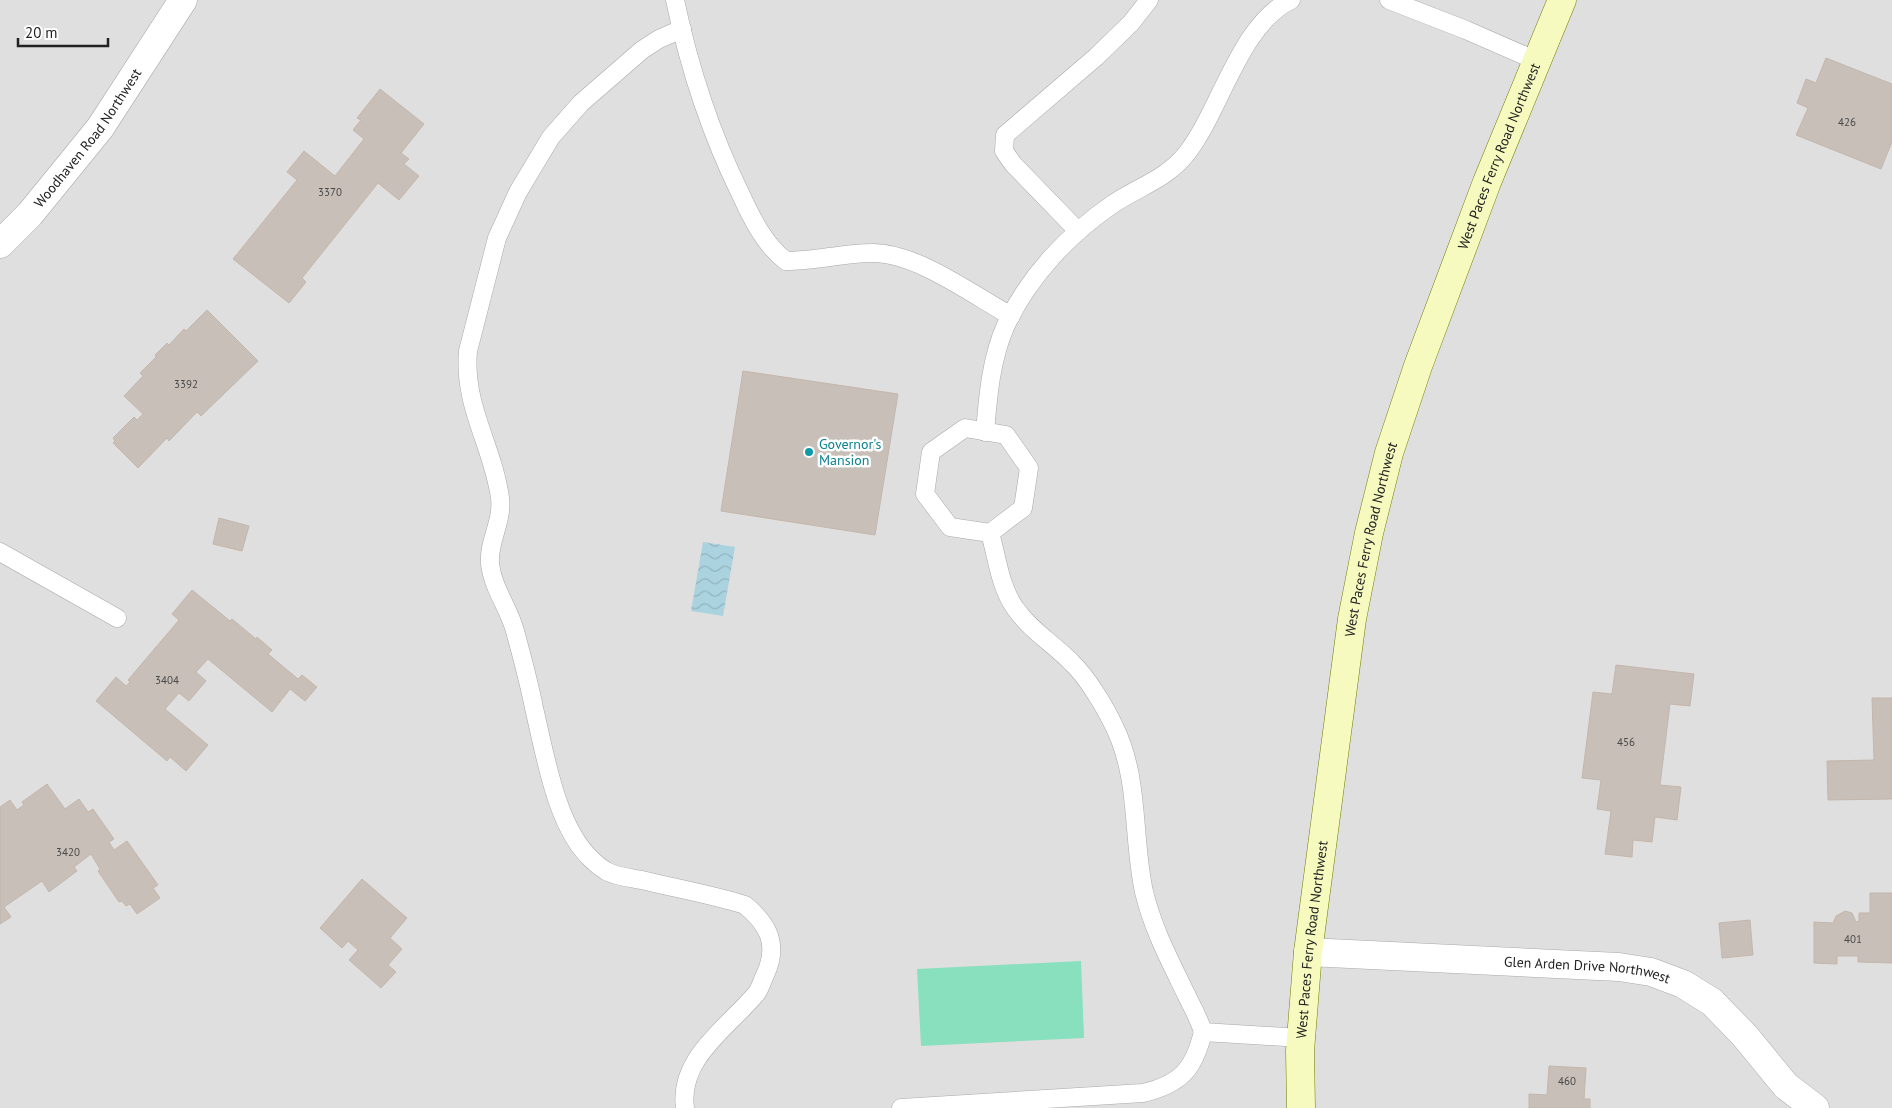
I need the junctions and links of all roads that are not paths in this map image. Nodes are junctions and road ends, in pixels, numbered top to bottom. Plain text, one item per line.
1 (183, 0) edge
2 (675, 0) edge
3 (1149, 0) edge
4 (1291, 0) edge
5 (1389, 0) edge
6 (1562, 0) edge
7 (682, 29) junction
8 (1537, 61) junction
9 (1078, 231) junction
10 (0, 244) edge
11 (1011, 316) junction
12 (985, 432) junction
13 (990, 533) junction
14 (0, 552) edge
15 (117, 618) dead end
16 (1308, 952) junction
17 (1203, 1032) junction
18 (1301, 1038) junction
19 (685, 1108) edge
20 (901, 1108) edge
21 (1301, 1108) edge
22 (1815, 1108) edge

1 - 10 street, Woodhaven Road Northwest
2 - 7 lane
3 - 9 lane
4 - 9 lane
5 - 8 lane
6 - 8 main road, West Paces Ferry Road Northwest
7 - 11 lane
7 - 19 lane
8 - 16 main road, West Paces Ferry Road Northwest
9 - 11 lane
11 - 12 lane
12 - 13 lane
12 - 13 lane
13 - 17 lane
14 - 15 lane
16 - 18 main road, West Paces Ferry Road Northwest
16 - 22 street, Glen Arden Drive Northwest
17 - 18 lane
17 - 20 lane
18 - 21 main road, West Paces Ferry Road Northwest

